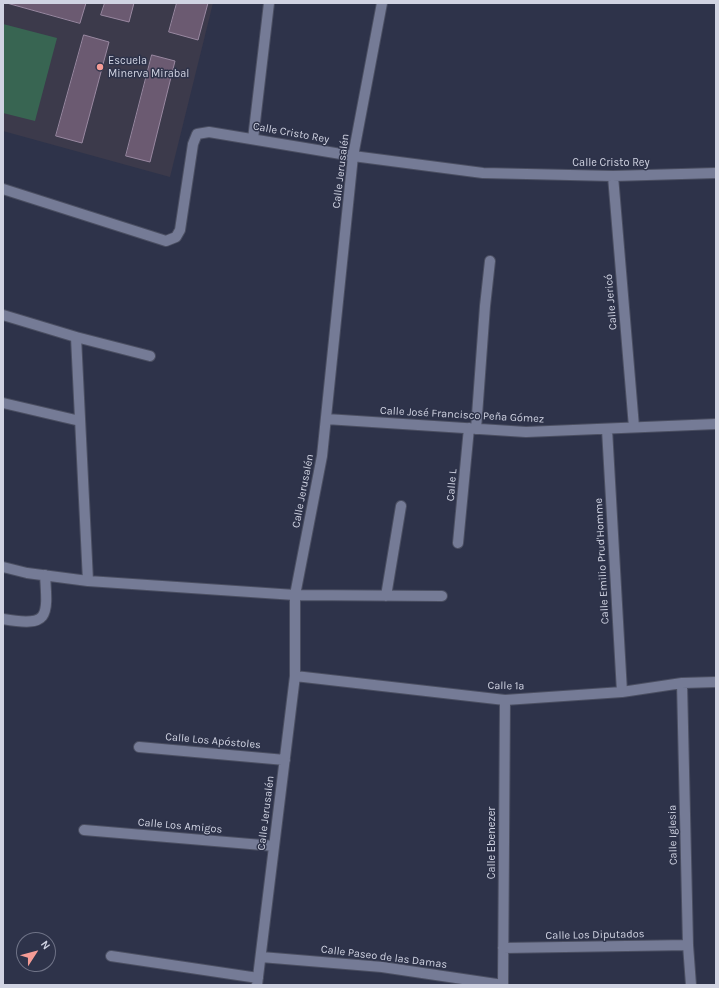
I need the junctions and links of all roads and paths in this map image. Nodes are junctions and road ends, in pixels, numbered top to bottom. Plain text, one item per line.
1 (269, 3) edge
2 (382, 3) edge
3 (253, 139) junction
4 (353, 156) junction
5 (716, 173) edge
6 (613, 176) junction
7 (3, 189) edge
8 (490, 261) dead end
9 (3, 315) edge
10 (76, 337) junction
11 (150, 356) dead end
12 (3, 403) edge
13 (326, 419) junction
14 (80, 421) junction
15 (716, 424) edge
16 (634, 426) junction
17 (473, 428) junction
18 (607, 429) junction
19 (401, 506) dead end
20 (458, 543) dead end
21 (3, 567) edge
22 (45, 575) junction
23 (88, 581) junction
24 (295, 595) junction
25 (386, 596) junction
26 (442, 596) dead end
27 (3, 619) edge
28 (295, 676) junction
29 (716, 682) edge
30 (682, 683) junction
31 (622, 692) junction
32 (505, 700) junction
33 (139, 747) dead end
34 (285, 760) junction
35 (84, 830) dead end
36 (274, 846) junction
37 (688, 945) junction
38 (503, 948) junction
39 (111, 956) dead end
40 (261, 957) junction
41 (257, 981) edge
42 (503, 985) edge
43 (691, 985) edge

1 - 3 street
2 - 4 street, Calle Jerusalén
3 - 4 street, Calle Cristo Rey
3 - 7 street, Calle Cristo Rey
4 - 6 street, Calle Cristo Rey
4 - 13 street, Calle Jerusalén
5 - 6 street, Calle Cristo Rey
6 - 16 street, Calle Jericó
8 - 17 street, Calle L
9 - 10 street
10 - 11 street
10 - 14 street
12 - 14 street
13 - 17 street, Calle José Francisco Peña Gómez
13 - 24 street, Calle Jerusalén
14 - 23 street
15 - 16 street, Calle José Francisco Peña Gómez
16 - 18 street, Calle José Francisco Peña Gómez
17 - 18 street, Calle José Francisco Peña Gómez
17 - 20 street, Calle L
18 - 31 street, Calle Emilio Prud'Homme
19 - 25 street
21 - 22 street
22 - 23 street
22 - 27 street
23 - 24 street
24 - 25 street
24 - 28 street, Calle Jerusalén
25 - 26 street
28 - 32 street, Calle 1a
28 - 34 street, Calle Jerusalén
29 - 30 street, Calle 1a
30 - 31 street, Calle 1a
30 - 37 street, Calle Iglesia
31 - 32 street, Calle 1a
32 - 38 street, Calle Ebenezer
33 - 34 street, Calle Los Apóstoles
34 - 36 street, Calle Jerusalén
35 - 36 street, Calle Los Amigos
36 - 40 street, Calle Jerusalén
37 - 38 street, Calle Los Diputados
37 - 43 street, Calle Iglesia
38 - 42 street, Calle Ebenezer
39 - 41 street
40 - 41 street, Calle Jerusalén
40 - 42 street, Calle Paseo de las Damas

